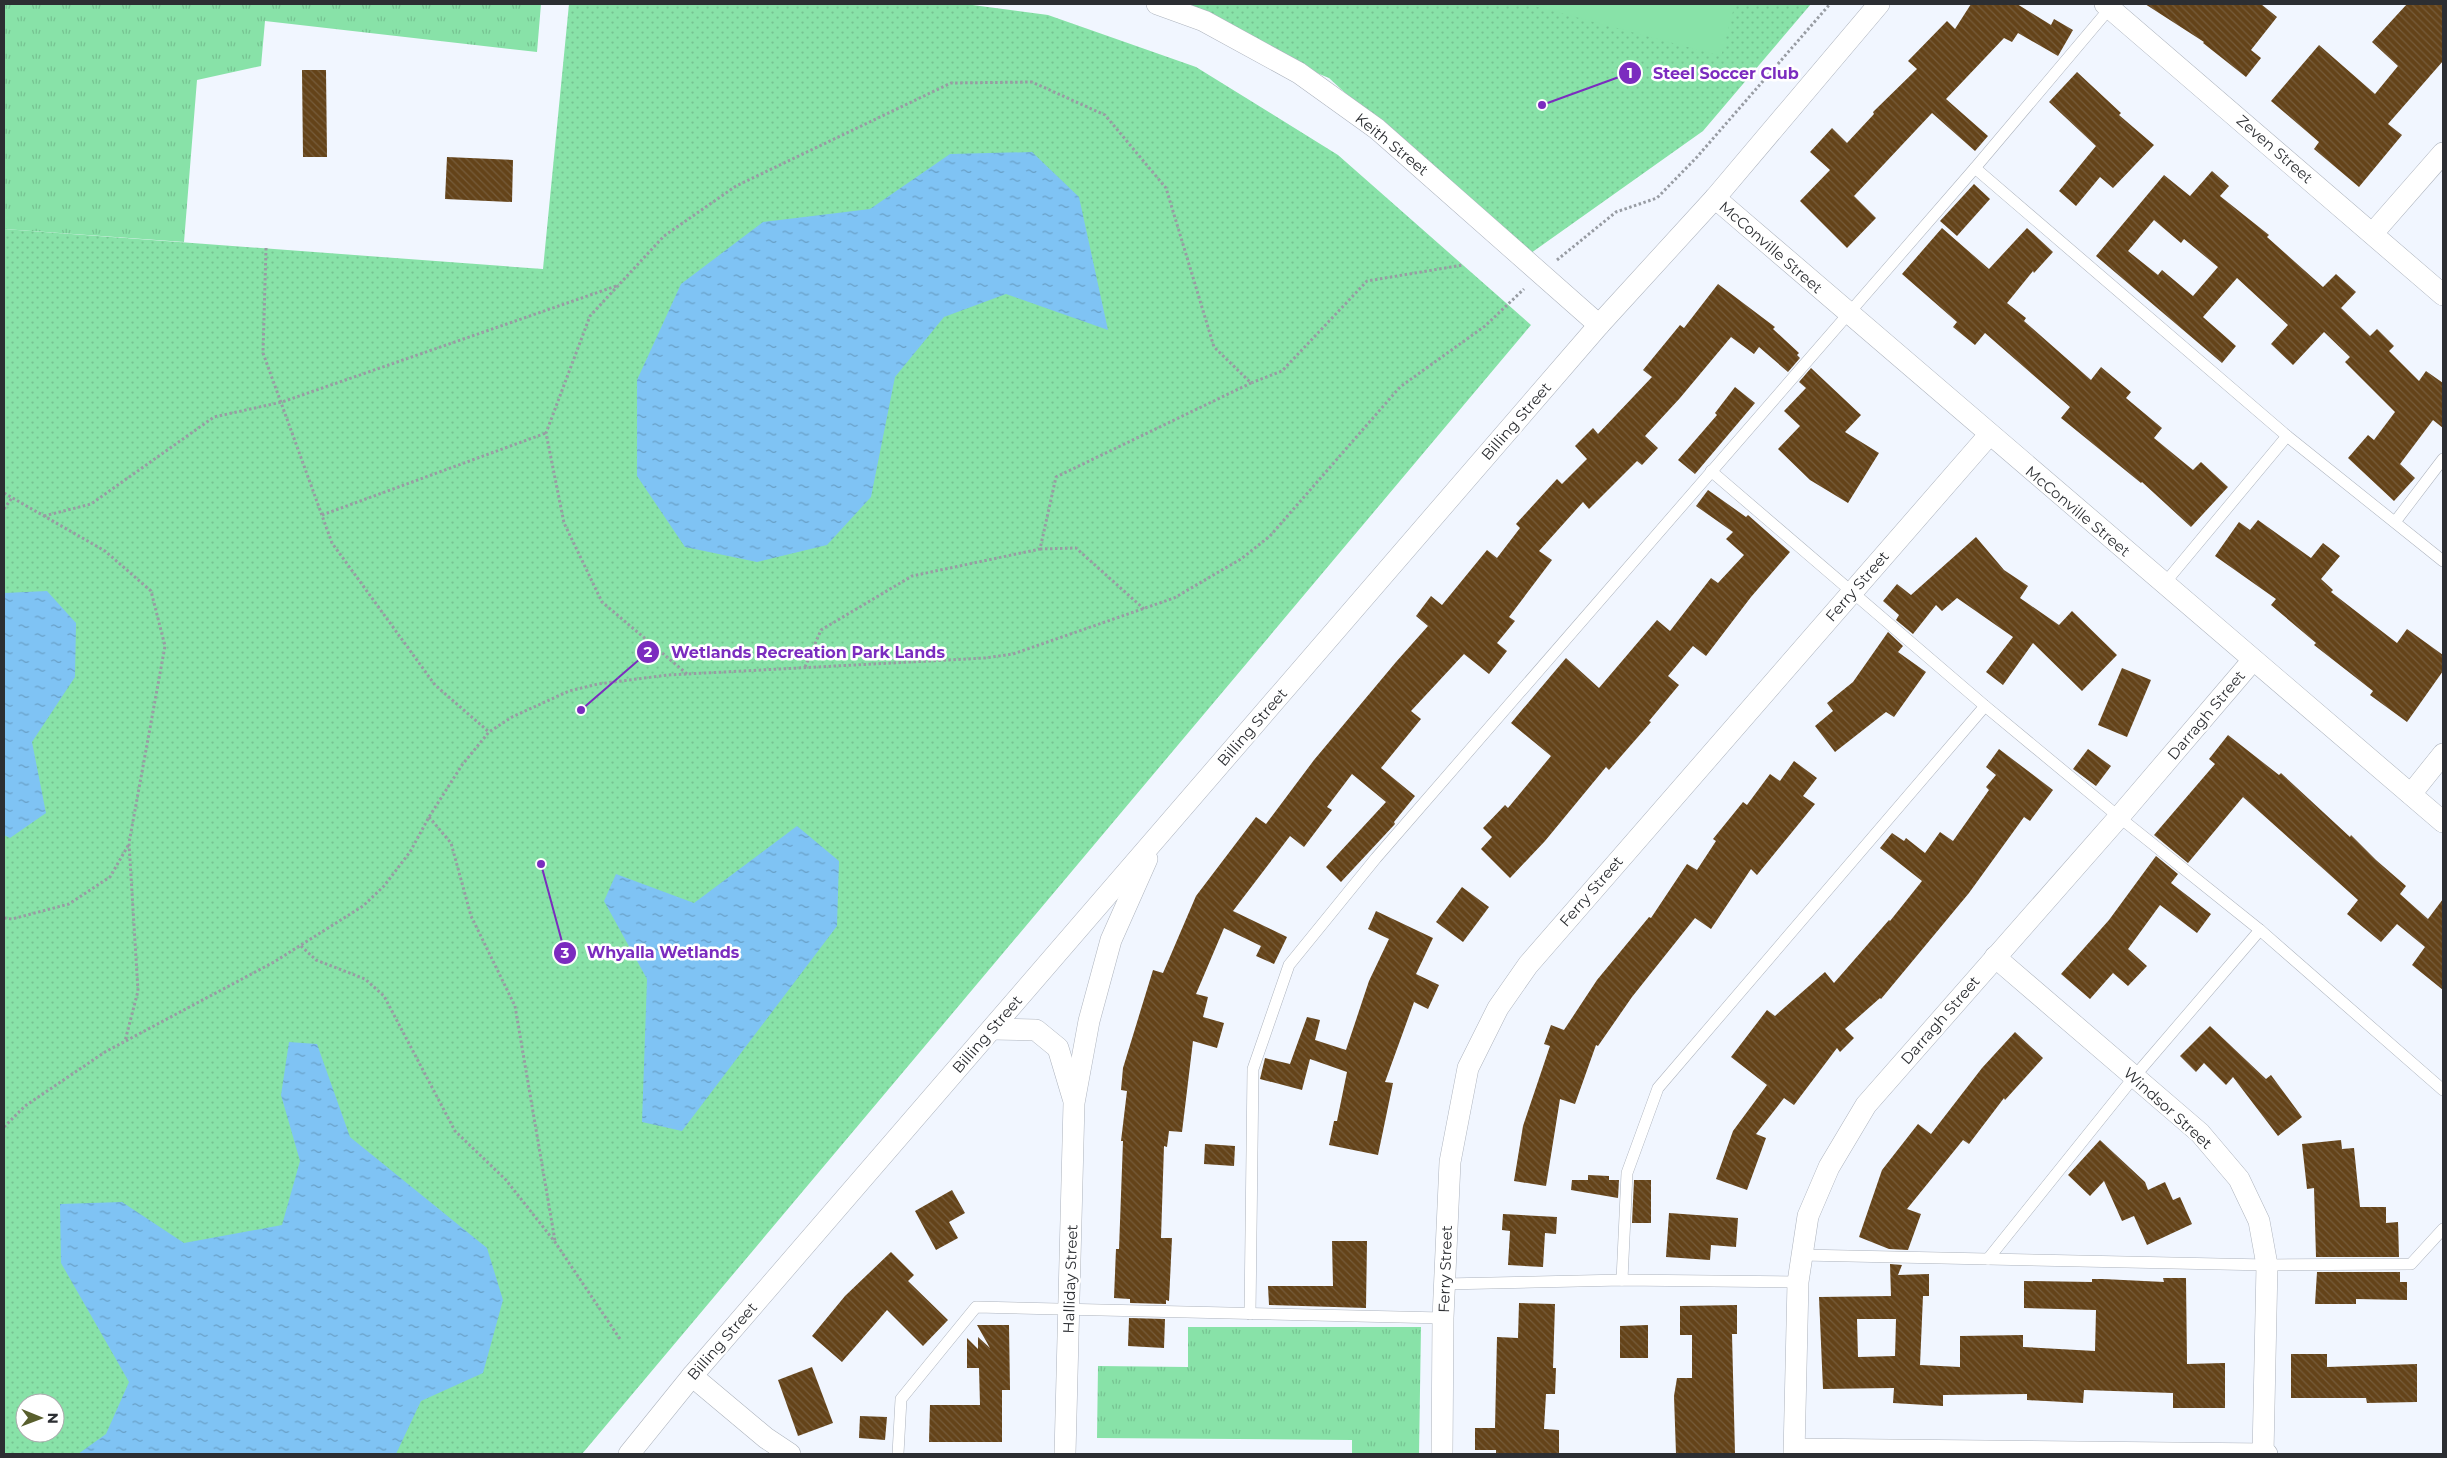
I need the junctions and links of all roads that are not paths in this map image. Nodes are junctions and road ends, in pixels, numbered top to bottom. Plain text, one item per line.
1 (1157, 4) edge
2 (1879, 4) edge
3 (2108, 6) edge
4 (2443, 154) edge
5 (1975, 168) junction
6 (1715, 198) junction
7 (2373, 233) junction
8 (2443, 295) edge
9 (1847, 313) junction
10 (1599, 325) junction
11 (1989, 435) junction
12 (2287, 436) junction
13 (2443, 460) edge
14 (1711, 471) junction
15 (2395, 522) junction
16 (2443, 561) edge
17 (2164, 584) junction
18 (1852, 591) junction
19 (2253, 660) junction
20 (1985, 706) junction
21 (2443, 754) edge
22 (2411, 794) junction
23 (2119, 818) junction
24 (2443, 822) edge
25 (1155, 839) junction
26 (2260, 930) junction
27 (1995, 957) junction
28 (992, 1029) junction
29 (2134, 1077) junction
30 (2443, 1090) edge
31 (1074, 1103) junction
32 (2443, 1229) edge
33 (1802, 1255) junction
34 (1988, 1259) junction
35 (2268, 1265) junction
36 (1622, 1280) junction
37 (1798, 1282) junction
38 (1445, 1284) junction
39 (1069, 1309) junction
40 (1250, 1314) junction
41 (1443, 1318) junction
42 (692, 1376) junction
43 (1795, 1452) edge
44 (629, 1454) edge
45 (790, 1454) edge
46 (898, 1454) edge
47 (1065, 1454) edge
48 (1442, 1454) edge
49 (2263, 1454) edge
50 (2267, 1454) edge

1 - 10 street, Keith Street
2 - 6 street, Billing Street
3 - 5 lane
3 - 7 street, Zeven Street
4 - 7 street
5 - 9 lane
5 - 12 lane
6 - 9 street, McConville Street
6 - 10 street, Billing Street
7 - 8 street, Zeven Street
9 - 11 street, McConville Street
9 - 14 lane
10 - 25 street, Billing Street
11 - 17 street, McConville Street
11 - 18 street, Ferry Street
12 - 15 lane
12 - 17 lane
13 - 15 lane
14 - 18 lane
14 - 40 lane
15 - 16 lane
17 - 19 street, McConville Street
18 - 20 lane
18 - 38 street, Ferry Street
19 - 22 street, McConville Street
19 - 23 street, Darragh Street
20 - 23 lane
20 - 36 lane
21 - 22 street
22 - 24 street, McConville Street
23 - 26 lane
23 - 27 street, Darragh Street
25 - 28 street, Billing Street
25 - 31 street, Halliday Street
26 - 29 lane
26 - 30 lane
27 - 29 street, Windsor Street
27 - 33 street, Darragh Street
28 - 31 street, Halliday Street
28 - 42 street, Billing Street
29 - 34 lane
29 - 35 street, Windsor Street
31 - 39 street, Halliday Street
32 - 35 lane
33 - 34 lane
33 - 37 street, Darragh Street
34 - 35 lane
35 - 49 street, Windsor Street
36 - 37 lane
36 - 38 lane
37 - 43 street, Darragh Street
38 - 41 street, Ferry Street
39 - 40 lane
39 - 46 lane
39 - 47 street, Halliday Street
40 - 41 lane
41 - 48 street, Ferry Street
42 - 44 street, Billing Street
42 - 45 street
43 - 49 street
49 - 50 street

